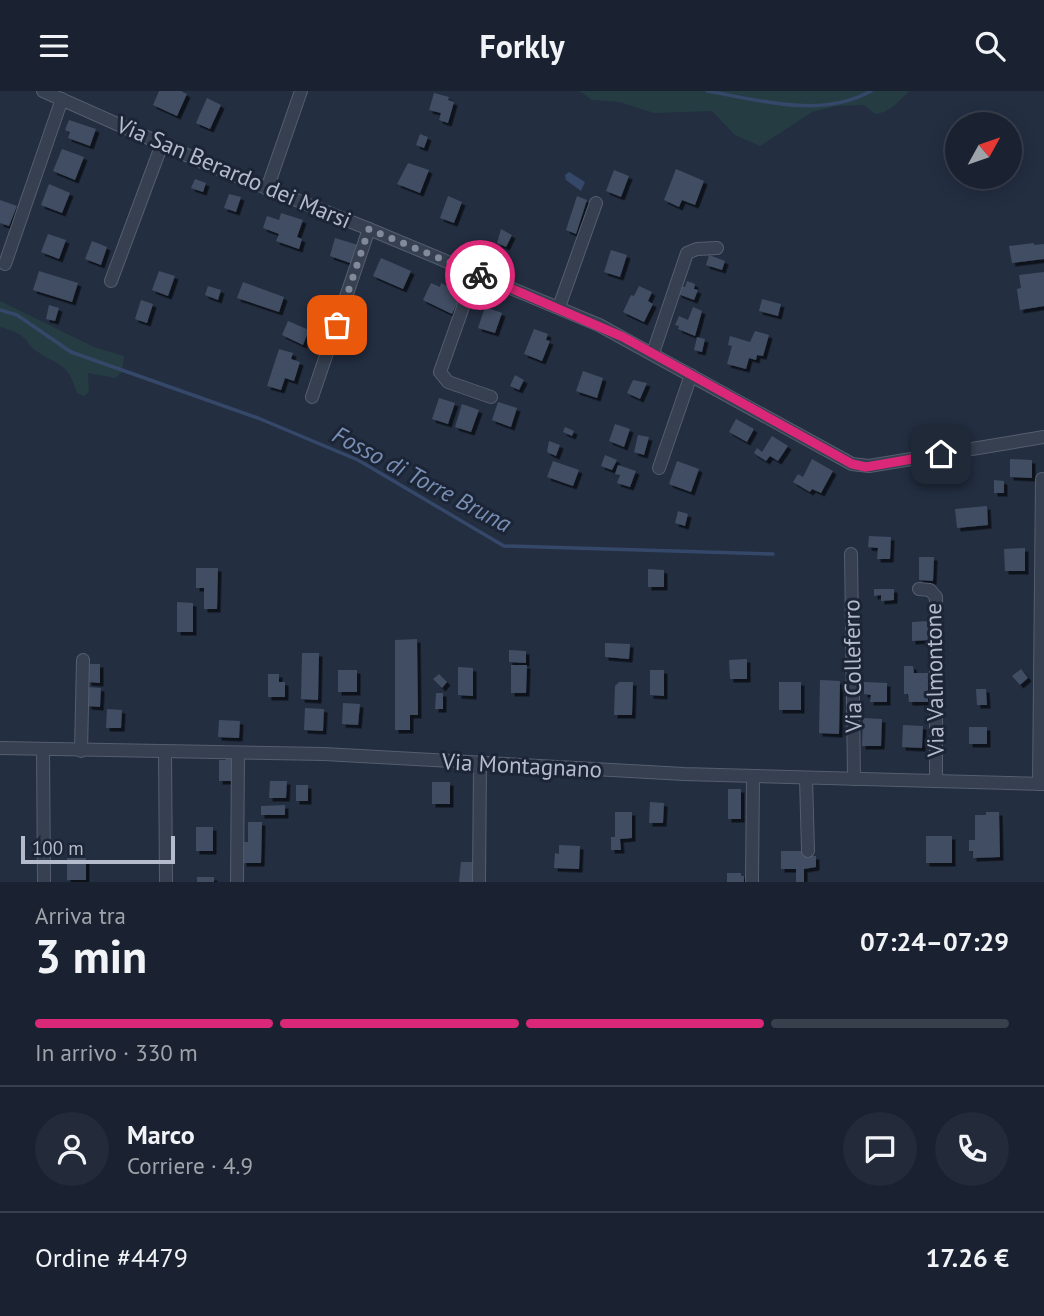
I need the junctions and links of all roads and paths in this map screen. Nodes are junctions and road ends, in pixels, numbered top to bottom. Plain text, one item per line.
1 (43, 91) edge
2 (301, 91) edge
3 (62, 99) junction
4 (162, 144) junction
5 (267, 189) junction
6 (596, 203) dead end
7 (369, 229) junction
8 (717, 248) dead end
9 (5, 264) dead end
10 (475, 273) junction
11 (111, 281) dead end
12 (559, 307) junction
13 (653, 353) junction
14 (691, 375) junction
15 (312, 397) dead end
16 (491, 397) dead end
17 (1044, 437) edge
18 (659, 468) dead end
19 (1042, 479) edge
20 (851, 554) dead end
21 (919, 589) dead end
22 (83, 660) dead end
23 (0, 748) edge
24 (43, 749) junction
25 (81, 751) junction
26 (165, 752) junction
27 (238, 753) junction
28 (480, 763) junction
29 (753, 776) junction
30 (806, 778) junction
31 (854, 779) junction
32 (936, 781) junction
33 (1042, 784) edge
34 (808, 851) dead end
35 (44, 882) edge
36 (166, 882) edge
37 (237, 882) edge
38 (479, 882) edge
39 (752, 882) edge

1 - 3 street, Via San Berardo dei Marsi
2 - 5 street
3 - 4 street, Via San Berardo dei Marsi
3 - 9 street
4 - 5 street, Via San Berardo dei Marsi
4 - 11 street
5 - 7 street, Via San Berardo dei Marsi
6 - 12 street
7 - 10 street, Via San Berardo dei Marsi
7 - 15 street
8 - 13 street
10 - 12 street, Via San Berardo dei Marsi
10 - 16 street
12 - 13 street, Via San Berardo dei Marsi
13 - 14 street, Via San Berardo dei Marsi
14 - 17 street, Via San Berardo dei Marsi
14 - 18 street
19 - 33 street
20 - 31 street, Via Colleferro
21 - 32 street, Via Valmontone
22 - 25 street
23 - 24 street, Via Montagnano
24 - 25 street, Via Montagnano
24 - 35 street
25 - 26 street, Via Montagnano
26 - 27 street, Via Montagnano
26 - 36 street
27 - 28 street, Via Montagnano
27 - 37 street
28 - 29 street, Via Montagnano
28 - 38 street
29 - 30 street, Via Montagnano
29 - 39 street
30 - 31 street, Via Montagnano
30 - 34 street
31 - 32 street, Via Montagnano
32 - 33 street, Via Montagnano

